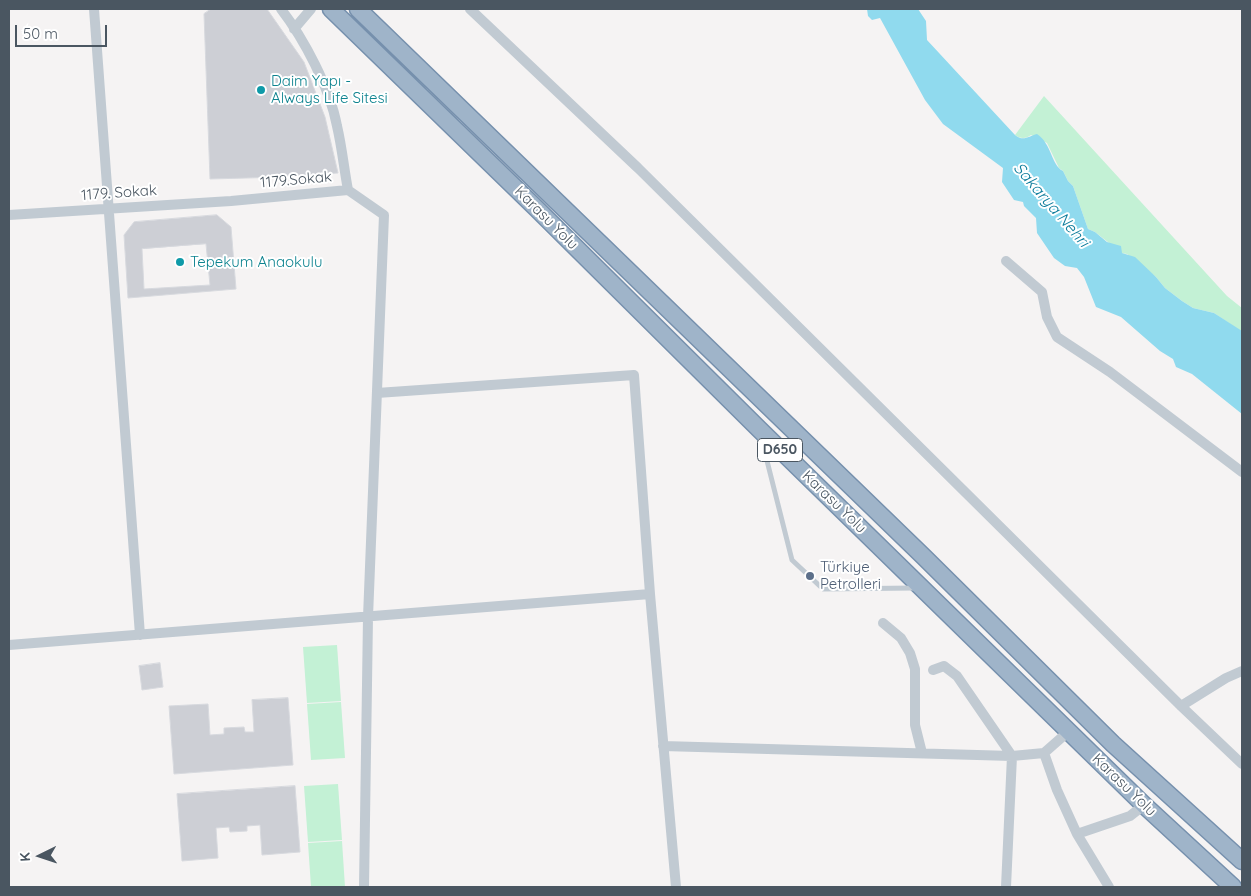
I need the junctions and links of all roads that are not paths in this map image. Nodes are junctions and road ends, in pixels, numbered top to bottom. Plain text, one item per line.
1 (94, 9) edge
2 (281, 9) edge
3 (311, 9) edge
4 (331, 9) edge
5 (358, 9) edge
6 (470, 9) edge
7 (294, 29) junction
8 (348, 190) junction
9 (231, 201) joint
10 (109, 209) junction
11 (9, 215) edge
12 (1006, 261) dead end
13 (377, 393) junction
14 (759, 429) junction
15 (1242, 472) edge
16 (922, 588) junction
17 (650, 594) junction
18 (368, 617) junction
19 (883, 624) dead end
20 (140, 635) junction
21 (9, 645) edge
22 (933, 670) dead end
23 (1242, 671) edge
24 (1181, 706) junction
25 (1069, 731) junction
26 (663, 746) junction
27 (922, 753) junction
28 (1044, 753) junction
29 (1012, 756) junction
30 (1242, 764) edge
31 (1144, 805) junction
32 (1077, 834) junction
33 (1242, 861) edge
34 (1226, 884) edge
35 (364, 887) edge
36 (676, 887) edge
37 (1006, 887) edge
38 (1109, 887) edge

1 - 10 street
2 - 7 street, 1179.Sokak
3 - 7 street
4 - 14 highway, Karasu Yolu / D650
5 - 33 highway
6 - 24 street
7 - 8 street, 1179.Sokak
8 - 9 street, 1179.Sokak
8 - 13 street
9 - 10 street, 1179. Sokak
10 - 11 street, 1179. Sokak
10 - 20 street
12 - 15 street
13 - 17 street
13 - 18 street
14 - 16 highway, Karasu Yolu / D650
14 - 16 lane
16 - 25 highway, Karasu Yolu / D650
17 - 18 street
17 - 26 street
18 - 20 street
18 - 35 street
19 - 27 street
20 - 21 street
22 - 29 street
23 - 24 street
24 - 30 street
25 - 28 street
25 - 31 highway, Karasu Yolu / D650
26 - 27 street
26 - 36 street
27 - 29 street
28 - 29 street
28 - 32 street
29 - 37 street
31 - 32 street
31 - 34 highway, Karasu Yolu / D650
32 - 38 street

